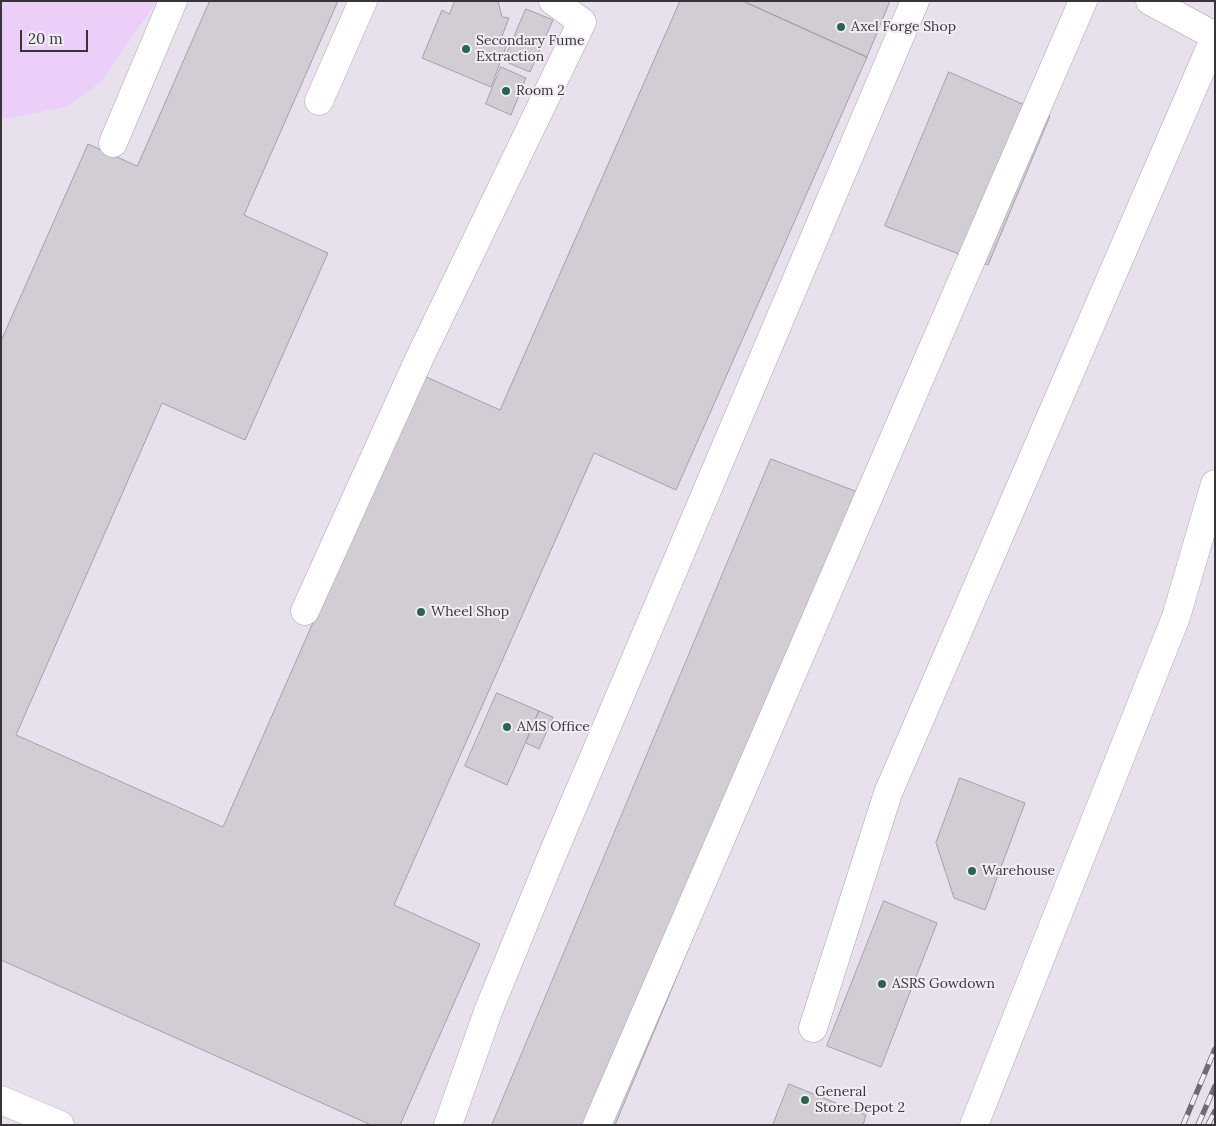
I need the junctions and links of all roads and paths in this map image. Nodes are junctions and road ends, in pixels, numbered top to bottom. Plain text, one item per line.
1 (173, 1) edge
2 (363, 1) edge
3 (553, 1) edge
4 (915, 1) edge
5 (1083, 1) edge
6 (1150, 1) edge
7 (1215, 37) edge
8 (319, 101) dead end
9 (113, 143) dead end
10 (1215, 484) edge
11 (305, 611) dead end
12 (813, 1028) dead end
13 (1, 1100) edge
14 (60, 1125) edge
15 (448, 1125) edge
16 (597, 1125) edge
17 (974, 1125) edge

1 - 9 lane
2 - 8 lane
3 - 11 lane
4 - 15 lane
5 - 16 lane
6 - 7 lane
7 - 12 lane
10 - 17 lane
13 - 14 lane

